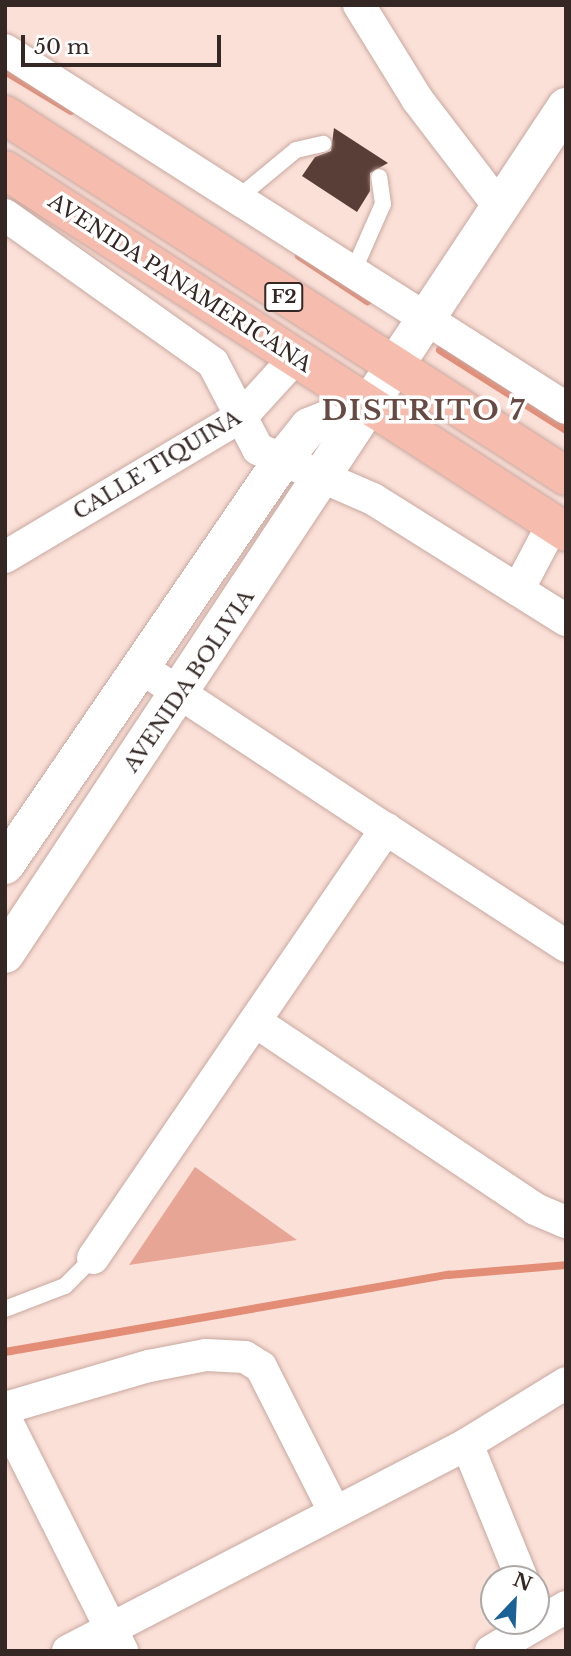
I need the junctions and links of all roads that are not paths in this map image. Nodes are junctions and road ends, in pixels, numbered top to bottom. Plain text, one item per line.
1 (359, 5) edge
2 (5, 50) edge
3 (566, 107) edge
4 (5, 115) edge
5 (323, 144) dead end
6 (5, 170) edge
7 (379, 177) dead end
8 (238, 198) junction
9 (498, 205) junction
10 (5, 215) edge
11 (353, 272) junction
12 (424, 315) junction
13 (295, 358) junction
14 (393, 368) junction
15 (367, 404) junction
16 (566, 408) edge
17 (243, 415) junction
18 (280, 463) junction
19 (566, 476) edge
20 (324, 480) junction
21 (559, 528) edge
22 (12, 543) edge
23 (518, 590) junction
24 (566, 620) edge
25 (143, 669) junction
26 (180, 693) junction
27 (386, 829) junction
28 (5, 865) edge
29 (566, 946) edge
30 (5, 954) edge
31 (256, 1022) junction
32 (566, 1222) edge
33 (93, 1258) joint
34 (5, 1309) edge
35 (566, 1383) edge
36 (5, 1408) edge
37 (5, 1418) edge
38 (467, 1444) junction
39 (334, 1511) junction
40 (516, 1565) edge
41 (566, 1607) edge
42 (550, 1623) edge
43 (531, 1635) edge
44 (116, 1639) edge
45 (68, 1651) edge
46 (491, 1651) edge

1 - 9 street
2 - 8 street
3 - 9 street, AVENIDA BOLIVIA
4 - 14 highway, F2
5 - 8 lane
6 - 13 highway, AVENIDA PANAMERICANA / F2
7 - 11 lane
8 - 11 street
9 - 12 street, AVENIDA BOLIVIA
10 - 17 street
11 - 12 street
12 - 14 street, AVENIDA BOLIVIA
12 - 16 street
13 - 15 highway, AVENIDA PANAMERICANA / F2
13 - 17 street, CALLE TIQUINA
14 - 15 street, AVENIDA BOLIVIA
14 - 19 highway, F2
15 - 18 street
15 - 20 street, AVENIDA BOLIVIA
15 - 21 highway, AVENIDA PANAMERICANA / F2
17 - 18 street
17 - 22 street, CALLE TIQUINA
18 - 20 street
18 - 25 street
20 - 23 street
20 - 26 street, AVENIDA BOLIVIA
21 - 23 street
23 - 24 street
25 - 26 street
25 - 28 street
26 - 27 street
26 - 30 street, AVENIDA BOLIVIA
27 - 29 street
27 - 31 street
31 - 32 street
31 - 33 street
33 - 34 lane
35 - 38 street
36 - 39 street
37 - 44 street
38 - 39 street
38 - 40 street
39 - 44 street
41 - 42 street
43 - 46 street
44 - 45 street

